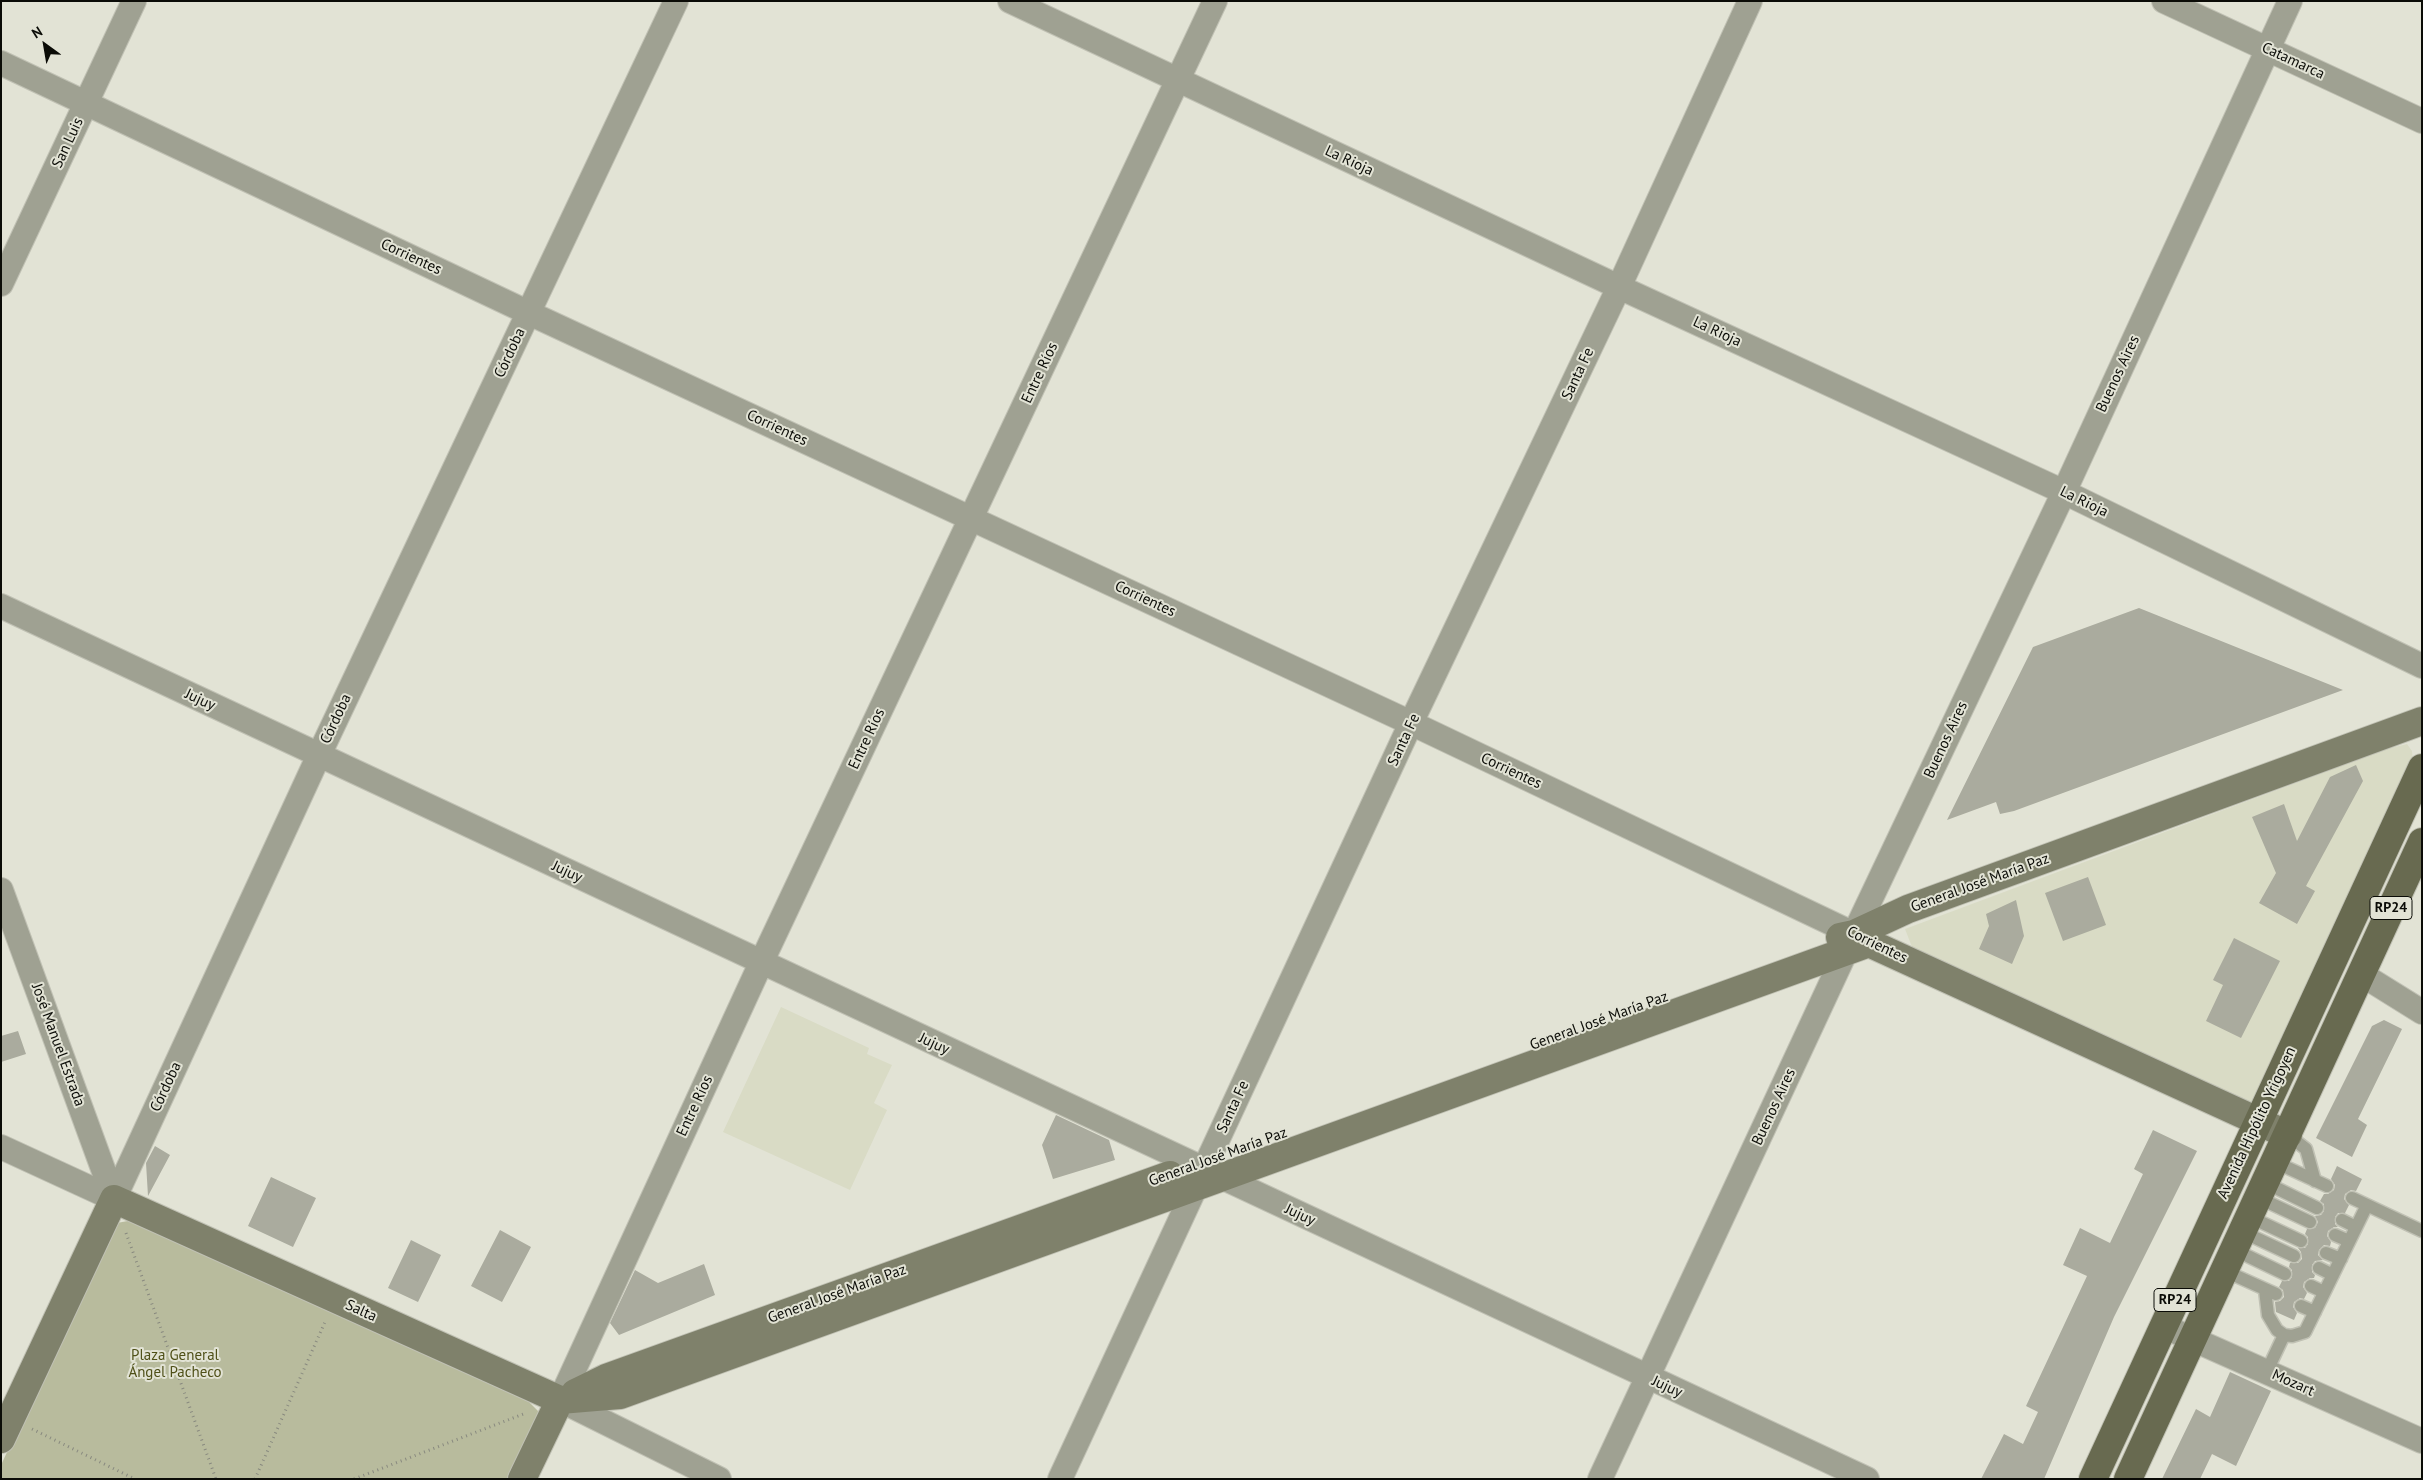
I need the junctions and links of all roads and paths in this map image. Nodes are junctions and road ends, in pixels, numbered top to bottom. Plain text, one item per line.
1 (134, 1) edge
2 (676, 1) edge
3 (1010, 1) edge
4 (1214, 1) edge
5 (1750, 1) edge
6 (2164, 1) edge
7 (2290, 1) edge
8 (2268, 50) junction
9 (1, 63) edge
10 (1178, 80) junction
11 (87, 103) junction
12 (2422, 121) edge
13 (1, 284) edge
14 (1619, 287) junction
15 (529, 313) junction
16 (2064, 492) junction
17 (972, 518) junction
18 (1, 606) edge
19 (2422, 666) edge
20 (2422, 721) edge
21 (1411, 724) junction
22 (318, 755) junction
23 (2422, 768) edge
24 (2422, 842) edge
25 (1, 890) edge
26 (1856, 942) junction
27 (761, 963) junction
28 (2361, 974) junction
29 (2422, 1012) edge
30 (2258, 1122) junction
31 (2288, 1135) junction
32 (1, 1147) edge
33 (1204, 1172) junction
34 (2315, 1181) junction
35 (2328, 1186) dead end
36 (2352, 1198) dead end
37 (114, 1200) junction
38 (2367, 1205) junction
39 (2317, 1208) dead end
40 (2250, 1216) junction
41 (2342, 1220) dead end
42 (2310, 1222) dead end
43 (2356, 1227) junction
44 (2422, 1231) edge
45 (2335, 1234) dead end
46 (2301, 1241) dead end
47 (2349, 1241) junction
48 (2326, 1253) dead end
49 (2294, 1256) dead end
50 (2340, 1259) junction
51 (2319, 1268) dead end
52 (2286, 1274) dead end
53 (2333, 1274) junction
54 (2310, 1286) dead end
55 (2324, 1292) junction
56 (335, 1299) junction
57 (2301, 1306) dead end
58 (2315, 1312) junction
59 (2163, 1326) junction
60 (2284, 1335) junction
61 (2193, 1338) junction
62 (2267, 1372) junction
63 (1648, 1378) junction
64 (560, 1400) junction
65 (6, 1429) edge
66 (2422, 1441) edge
67 (135, 1479) edge
68 (216, 1479) edge
69 (255, 1479) edge
70 (354, 1479) edge
71 (522, 1479) edge
72 (719, 1479) edge
73 (1060, 1479) edge
74 (1600, 1479) edge
75 (1867, 1479) edge
76 (2093, 1479) edge
77 (2128, 1479) edge

1 - 11 street, San Luis
2 - 15 street, Córdoba
3 - 10 street, La Rioja
4 - 10 street, Entre Ríos
5 - 14 street, Santa Fe
6 - 8 street, Catamarca
7 - 8 street, Buenos Aires
8 - 12 street, Catamarca
8 - 16 street, Buenos Aires
9 - 11 street, Corrientes
10 - 14 street, La Rioja
10 - 17 street, Entre Ríos
11 - 13 street, San Luis
11 - 15 street, Corrientes
14 - 16 street, La Rioja
14 - 21 street, Santa Fe
15 - 17 street, Corrientes
15 - 22 street, Córdoba
16 - 19 street, La Rioja
16 - 26 street, Buenos Aires
17 - 21 street, Corrientes
17 - 27 street, Entre Ríos
18 - 22 street, Jujuy
20 - 26 street, General José María Paz
21 - 26 street, Corrientes
21 - 33 street, Santa Fe
22 - 27 street, Jujuy
22 - 37 street, Córdoba
23 - 30 main road, Avenida Hipólito Yrigoyen / RP24
24 - 28 main road, RP24
25 - 37 street, José Manuel Estrada
26 - 30 street, Corrientes
26 - 33 street, General José María Paz
26 - 63 street, Buenos Aires
27 - 33 street, Jujuy
27 - 64 street, Entre Ríos
28 - 29 street
28 - 31 main road, RP24
30 - 31 street, Corrientes
30 - 59 main road, Avenida Hipólito Yrigoyen / RP24
31 - 34 lane
31 - 40 main road, RP24
32 - 37 street, Salta
33 - 63 street, Jujuy
33 - 64 street, General José María Paz
33 - 73 street, Santa Fe
34 - 35 lane
34 - 40 lane
36 - 38 lane
37 - 56 street, Salta
37 - 65 street, Córdoba
37 - 68 path
38 - 43 lane
38 - 44 lane
39 - 40 lane
40 - 42 lane
40 - 46 lane
40 - 49 lane
40 - 52 lane
40 - 60 lane
40 - 61 main road, RP24
41 - 43 lane
43 - 47 lane
45 - 47 lane
47 - 50 lane
48 - 50 lane
50 - 53 lane
51 - 53 lane
53 - 55 lane
54 - 55 lane
55 - 58 lane
56 - 64 street, Salta
56 - 69 path
57 - 58 lane
58 - 60 lane
59 - 61 street, Mozart
59 - 76 main road, Avenida Hipólito Yrigoyen / RP24
60 - 62 lane
61 - 62 street, Mozart
61 - 77 main road, RP24
62 - 66 street, Mozart
63 - 74 street, Buenos Aires
63 - 75 street, Jujuy
64 - 70 path
64 - 71 street, Entre Ríos
64 - 72 street, Salta
65 - 67 path

